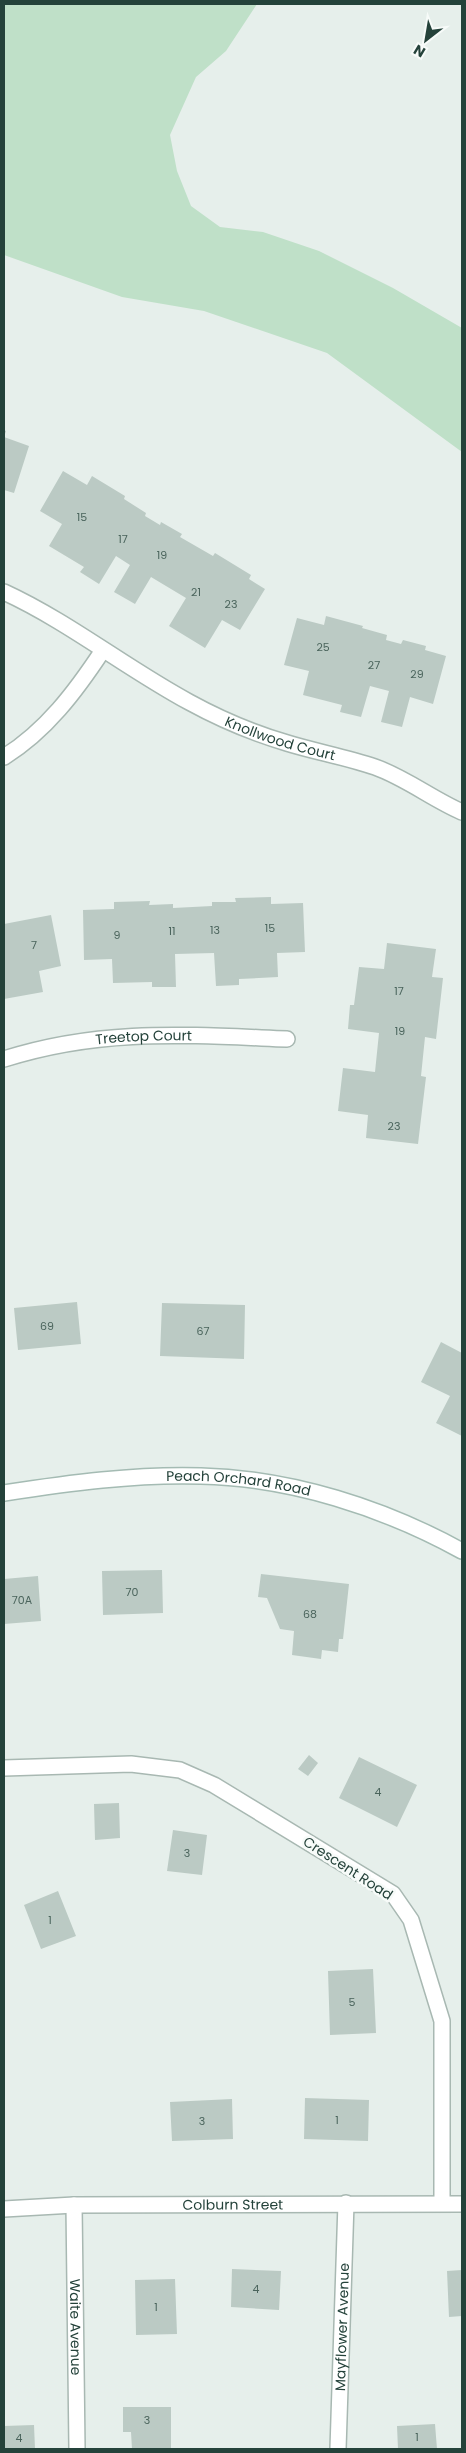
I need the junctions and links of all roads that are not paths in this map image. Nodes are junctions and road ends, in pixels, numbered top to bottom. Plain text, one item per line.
1 (4, 592) edge
2 (103, 650) junction
3 (4, 758) edge
4 (462, 812) edge
5 (287, 1039) dead end
6 (4, 1059) edge
7 (4, 1492) edge
8 (462, 1551) edge
9 (4, 1768) edge
10 (346, 2203) junction
11 (442, 2204) junction
12 (462, 2204) edge
13 (74, 2205) junction
14 (4, 2209) edge
15 (77, 2449) edge
16 (338, 2449) edge

1 - 2 street, Knollwood Court
2 - 3 street
2 - 4 street, Knollwood Court
5 - 6 street, Treetop Court
7 - 8 street, Peach Orchard Road
9 - 11 street, Crescent Road
10 - 11 street, Colburn Street
10 - 13 street, Colburn Street
10 - 16 street, Mayflower Avenue
11 - 12 street, Colburn Street
13 - 14 street, Colburn Street
13 - 15 street, Waite Avenue

